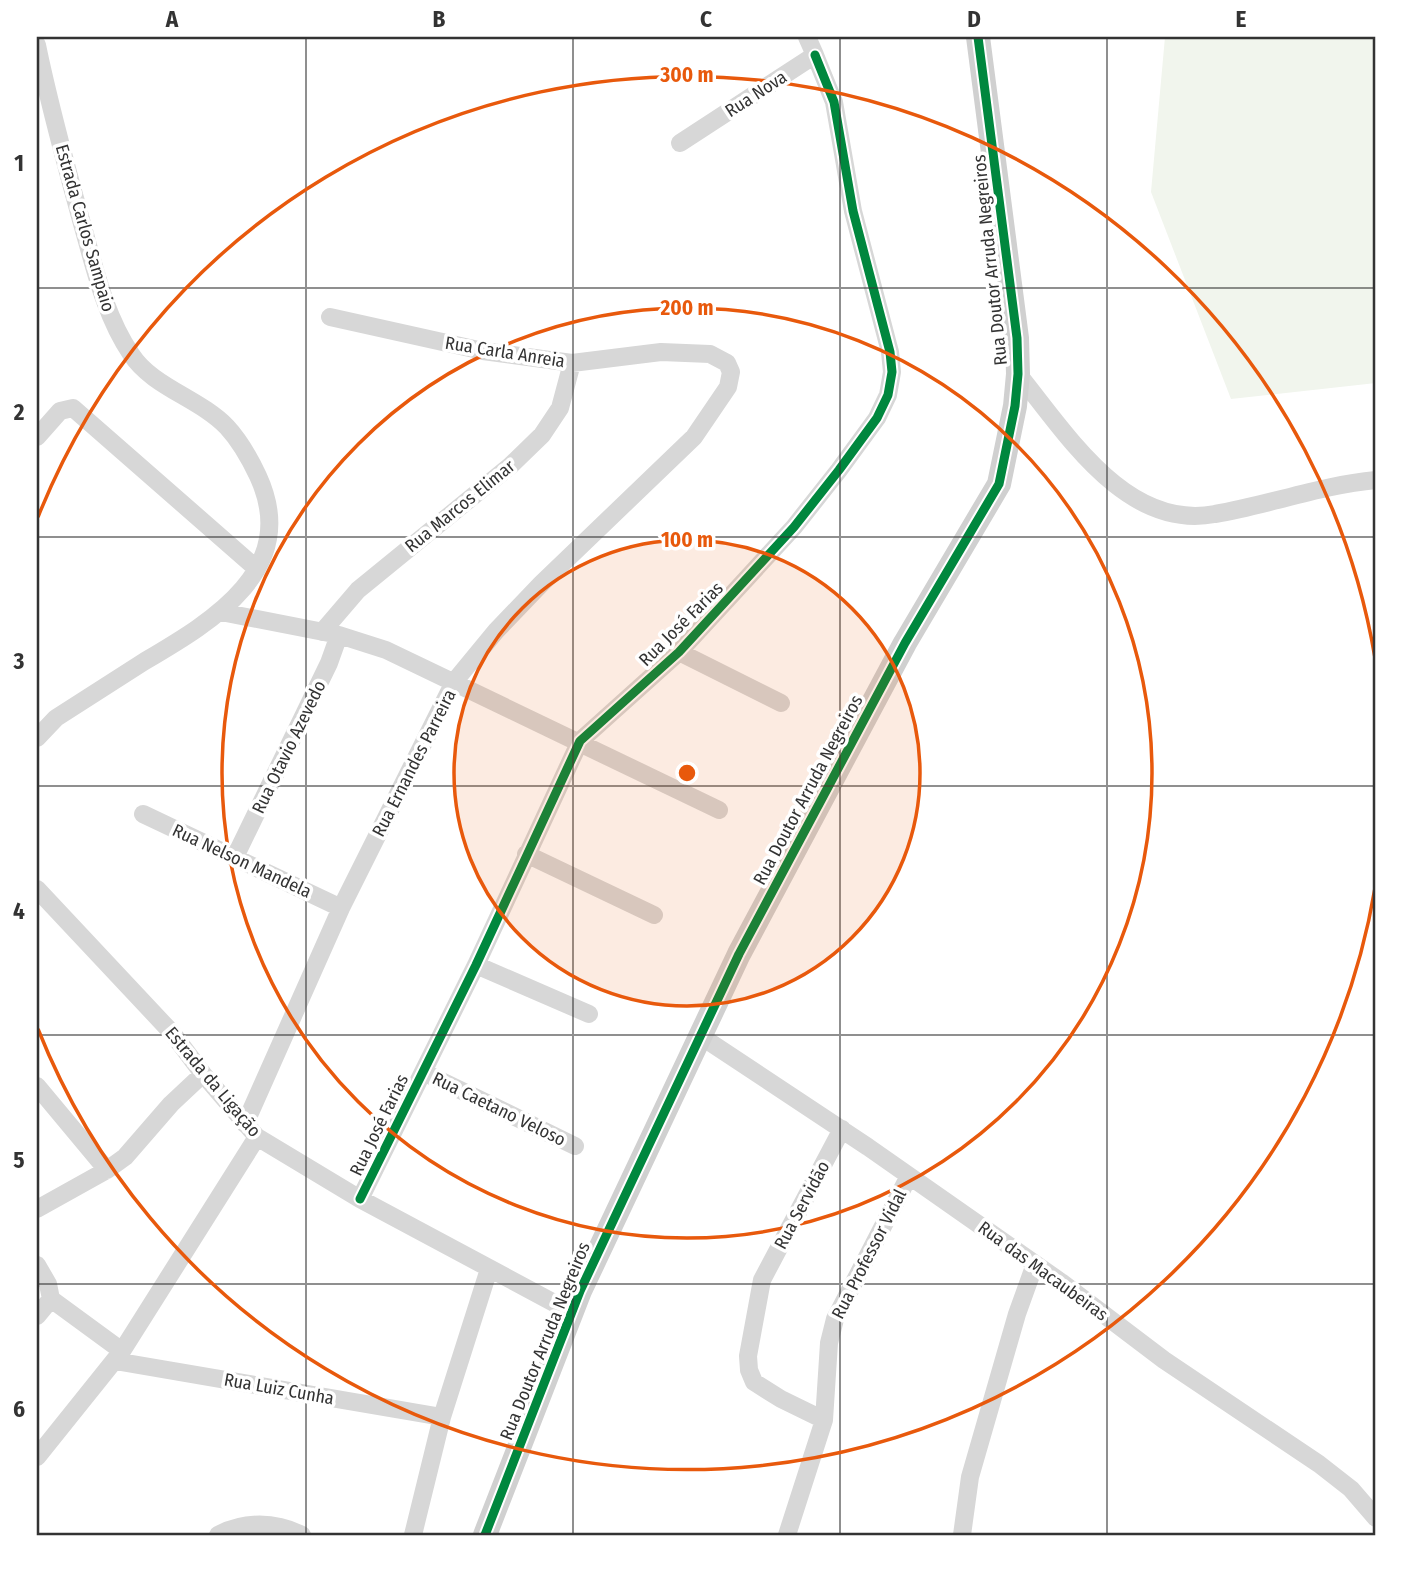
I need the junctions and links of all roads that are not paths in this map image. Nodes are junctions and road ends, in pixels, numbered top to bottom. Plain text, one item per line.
1 (807, 37) edge
2 (978, 37) edge
3 (37, 45) edge
4 (815, 55) junction
5 (680, 144) dead end
6 (330, 317) dead end
7 (724, 359) joint
8 (572, 363) junction
9 (1018, 374) junction
10 (37, 437) edge
11 (1376, 480) edge
12 (257, 569) junction
13 (221, 612) junction
14 (330, 634) junction
15 (679, 652) junction
16 (454, 682) junction
17 (781, 703) dead end
18 (37, 738) edge
19 (580, 741) junction
20 (719, 810) dead end
21 (143, 814) dead end
22 (526, 854) junction
23 (235, 857) junction
24 (37, 889) edge
25 (341, 908) junction
26 (654, 915) dead end
27 (476, 965) junction
28 (589, 1014) dead end
29 (699, 1035) junction
30 (423, 1072) junction
31 (203, 1074) junction
32 (37, 1086) edge
33 (842, 1129) junction
34 (251, 1130) junction
35 (575, 1146) dead end
36 (107, 1170) junction
37 (909, 1176) junction
38 (360, 1199) junction
39 (37, 1209) edge
40 (1035, 1264) junction
41 (37, 1265) edge
42 (489, 1269) junction
43 (51, 1299) junction
44 (571, 1312) junction
45 (37, 1316) edge
46 (119, 1356) junction
47 (442, 1417) junction
48 (824, 1420) junction
49 (37, 1457) edge
50 (1376, 1518) edge
51 (218, 1535) edge
52 (302, 1535) edge
53 (413, 1535) edge
54 (485, 1535) edge
55 (787, 1535) edge
56 (962, 1535) edge

1 - 4 street
2 - 9 street, Rua Doutor Arruda Negreiros
3 - 12 street, Estrada Carlos Sampaio
4 - 5 street, Rua Nova
4 - 15 street, Rua José Farias
6 - 8 street, Rua Carla Anreia
7 - 8 street, Rua Carla Anreia
7 - 16 street, Rua Ernandes Parreira
8 - 14 street, Rua Marcos Elimar
9 - 11 street
9 - 29 street, Rua Doutor Arruda Negreiros
10 - 12 street
12 - 13 street, Estrada Carlos Sampaio
13 - 14 street
13 - 18 street, Estrada Carlos Sampaio
14 - 16 street
14 - 23 street, Rua Otavio Azevedo
15 - 17 street
15 - 19 street, Rua José Farias
16 - 19 street
16 - 25 street, Rua Ernandes Parreira
19 - 20 street
19 - 22 street, Rua José Farias
21 - 23 street, Rua Nelson Mandela
22 - 26 street
22 - 27 street, Rua José Farias
23 - 25 street, Rua Nelson Mandela
24 - 31 street, Estrada da Ligação
25 - 34 street, Rua Ernandes Parreira
27 - 28 street
27 - 30 street, Rua José Farias
29 - 33 street, Rua das Macaubeiras
29 - 44 street, Rua Doutor Arruda Negreiros
30 - 35 street, Rua Caetano Veloso
30 - 38 street, Rua José Farias
31 - 34 street, Estrada da Ligação
31 - 36 street
32 - 36 street
33 - 37 street, Rua das Macaubeiras
33 - 48 street, Rua Servidão
34 - 38 street, Estrada da Ligação
34 - 46 street
36 - 39 street
37 - 40 street, Rua das Macaubeiras
37 - 48 street, Rua Professor Vidal
38 - 42 street, Estrada da Ligação
40 - 50 street, Rua das Macaubeiras
40 - 56 street
41 - 43 street
42 - 44 street, Estrada da Ligação
42 - 47 street
43 - 45 street
43 - 46 street, Rua Luiz Cunha
44 - 54 street, Rua Doutor Arruda Negreiros
46 - 47 street, Rua Luiz Cunha
46 - 49 street
47 - 53 street
48 - 55 street, Rua Professor Vidal
51 - 52 street

